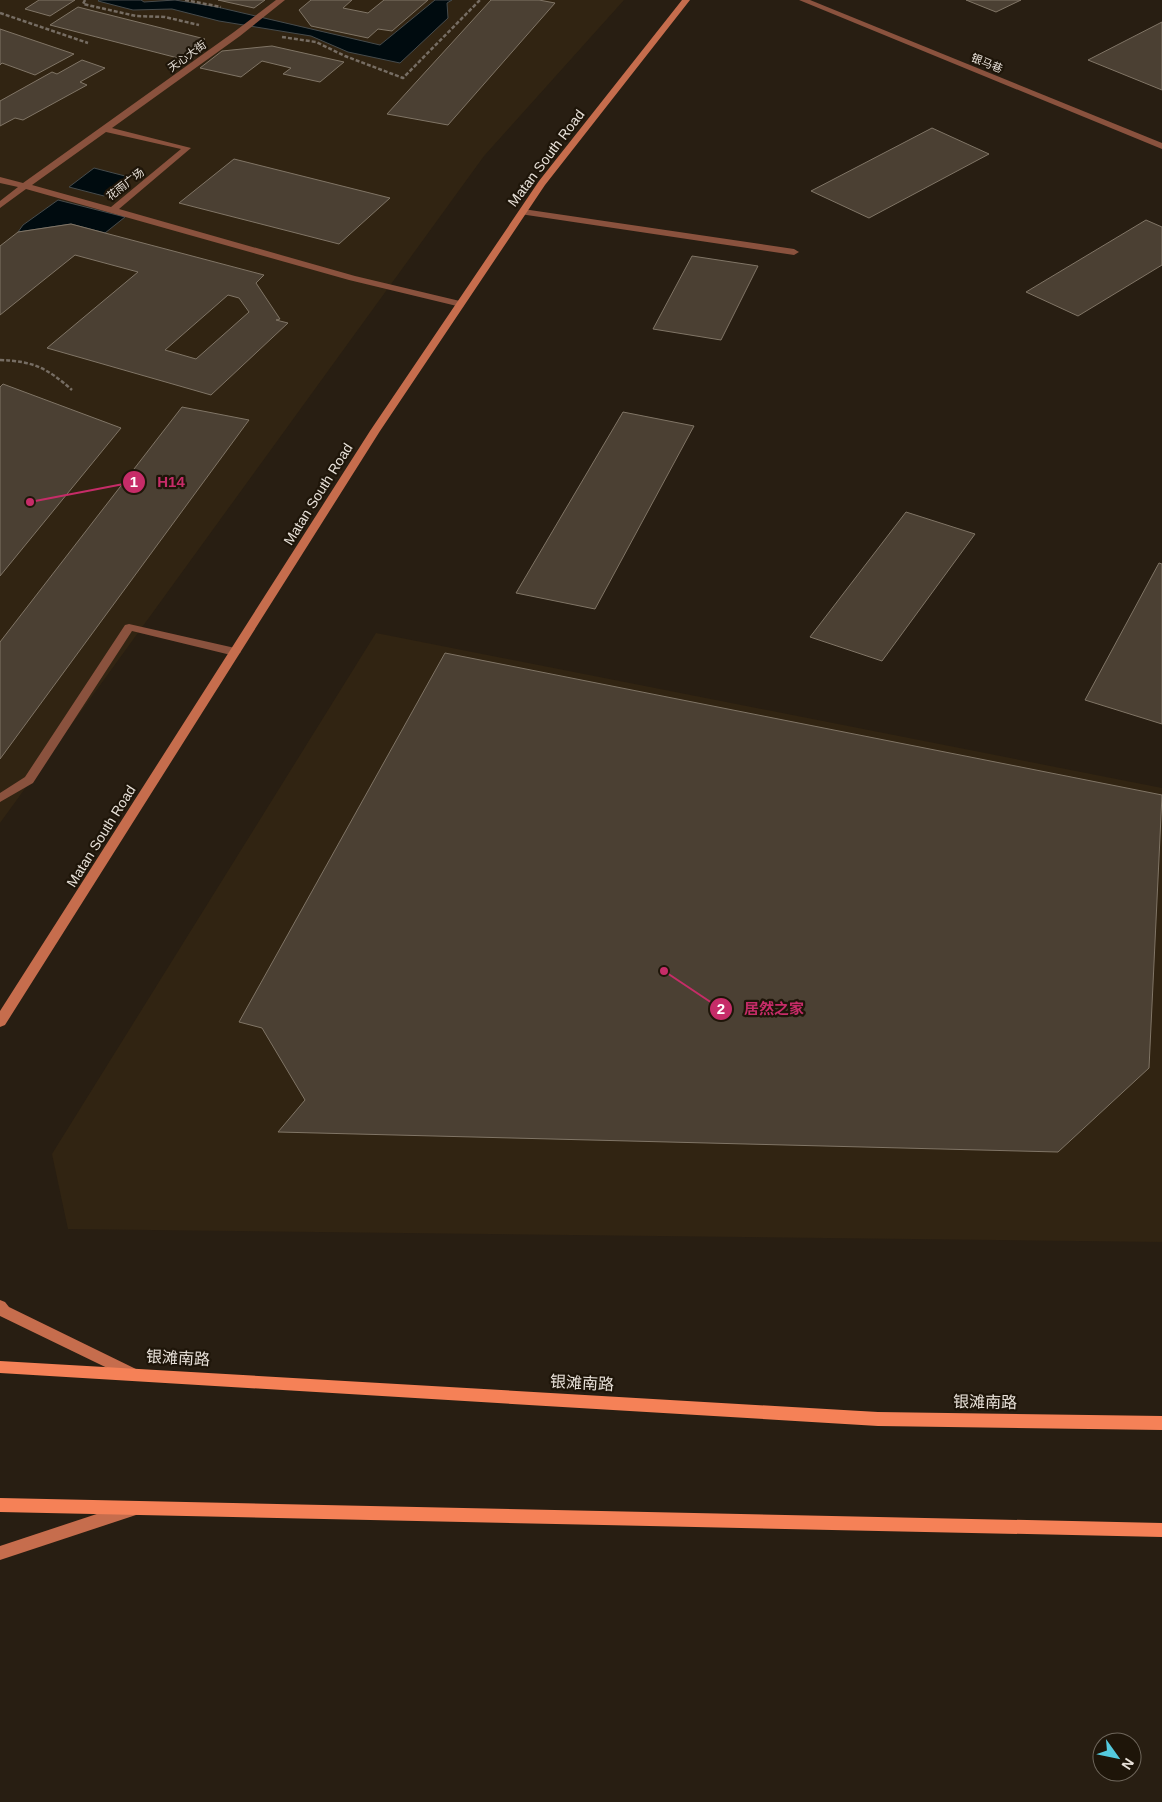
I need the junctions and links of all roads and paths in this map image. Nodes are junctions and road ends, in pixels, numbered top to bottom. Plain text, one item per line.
1 (281, 0) edge
2 (480, 0) edge
3 (686, 0) edge
4 (802, 0) edge
5 (0, 13) edge
6 (88, 43) dead end
7 (403, 78) dead end
8 (106, 129) junction
9 (1162, 146) edge
10 (0, 180) edge
11 (25, 186) junction
12 (0, 205) edge
13 (113, 210) junction
14 (523, 212) junction
15 (794, 252) dead end
16 (461, 304) junction
17 (0, 360) edge
18 (72, 390) dead end
19 (235, 652) junction
20 (0, 798) edge
21 (0, 1022) edge
22 (0, 1306) edge
23 (0, 1367) edge
24 (135, 1374) junction
25 (1162, 1423) edge
26 (0, 1505) edge
27 (136, 1508) junction
28 (1162, 1530) edge
29 (0, 1553) edge

1 - 8 street, 天心大街
2 - 7 path
3 - 14 main road, Matan South Road
4 - 9 street, 银马巷
5 - 6 path
8 - 11 street
8 - 13 street, 花雨广场
10 - 11 street, 花雨广场
11 - 12 street
11 - 13 street, 花雨广场
13 - 16 street
14 - 15 street
14 - 16 main road, Matan South Road
16 - 19 main road, Matan South Road
17 - 18 path
19 - 20 street
19 - 21 main road, Matan South Road
22 - 24 main road
23 - 24 main road, 银滩南路
24 - 25 main road, 银滩南路
26 - 27 main road
27 - 28 main road
27 - 29 main road

